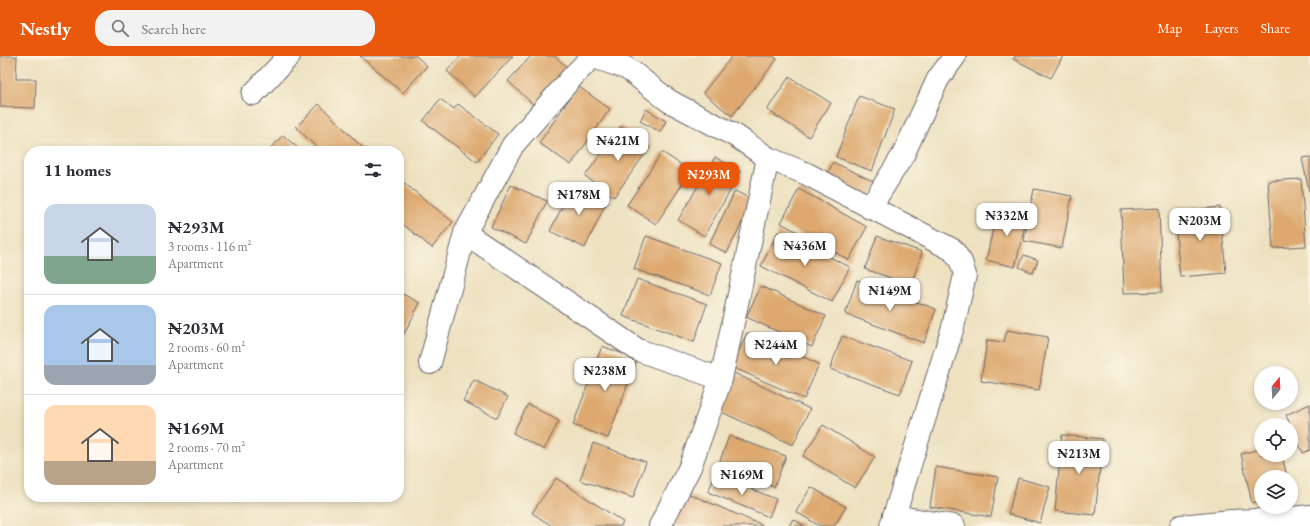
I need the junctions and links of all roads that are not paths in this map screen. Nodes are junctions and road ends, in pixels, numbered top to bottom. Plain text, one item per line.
1 (289, 56) edge
2 (591, 56) edge
3 (954, 56) edge
4 (632, 62) edge
5 (253, 94) dead end
6 (768, 158) junction
7 (870, 208) junction
8 (465, 233) junction
9 (430, 363) dead end
10 (721, 379) junction
11 (1310, 516) edge
12 (893, 521) edge
13 (660, 526) edge
14 (954, 526) edge
15 (1181, 526) edge

1 - 5 street
2 - 4 street
2 - 8 street
3 - 7 street
4 - 6 street
6 - 7 street
6 - 10 street
7 - 12 street
8 - 9 street
8 - 10 street
10 - 13 street
11 - 15 street
12 - 14 street

